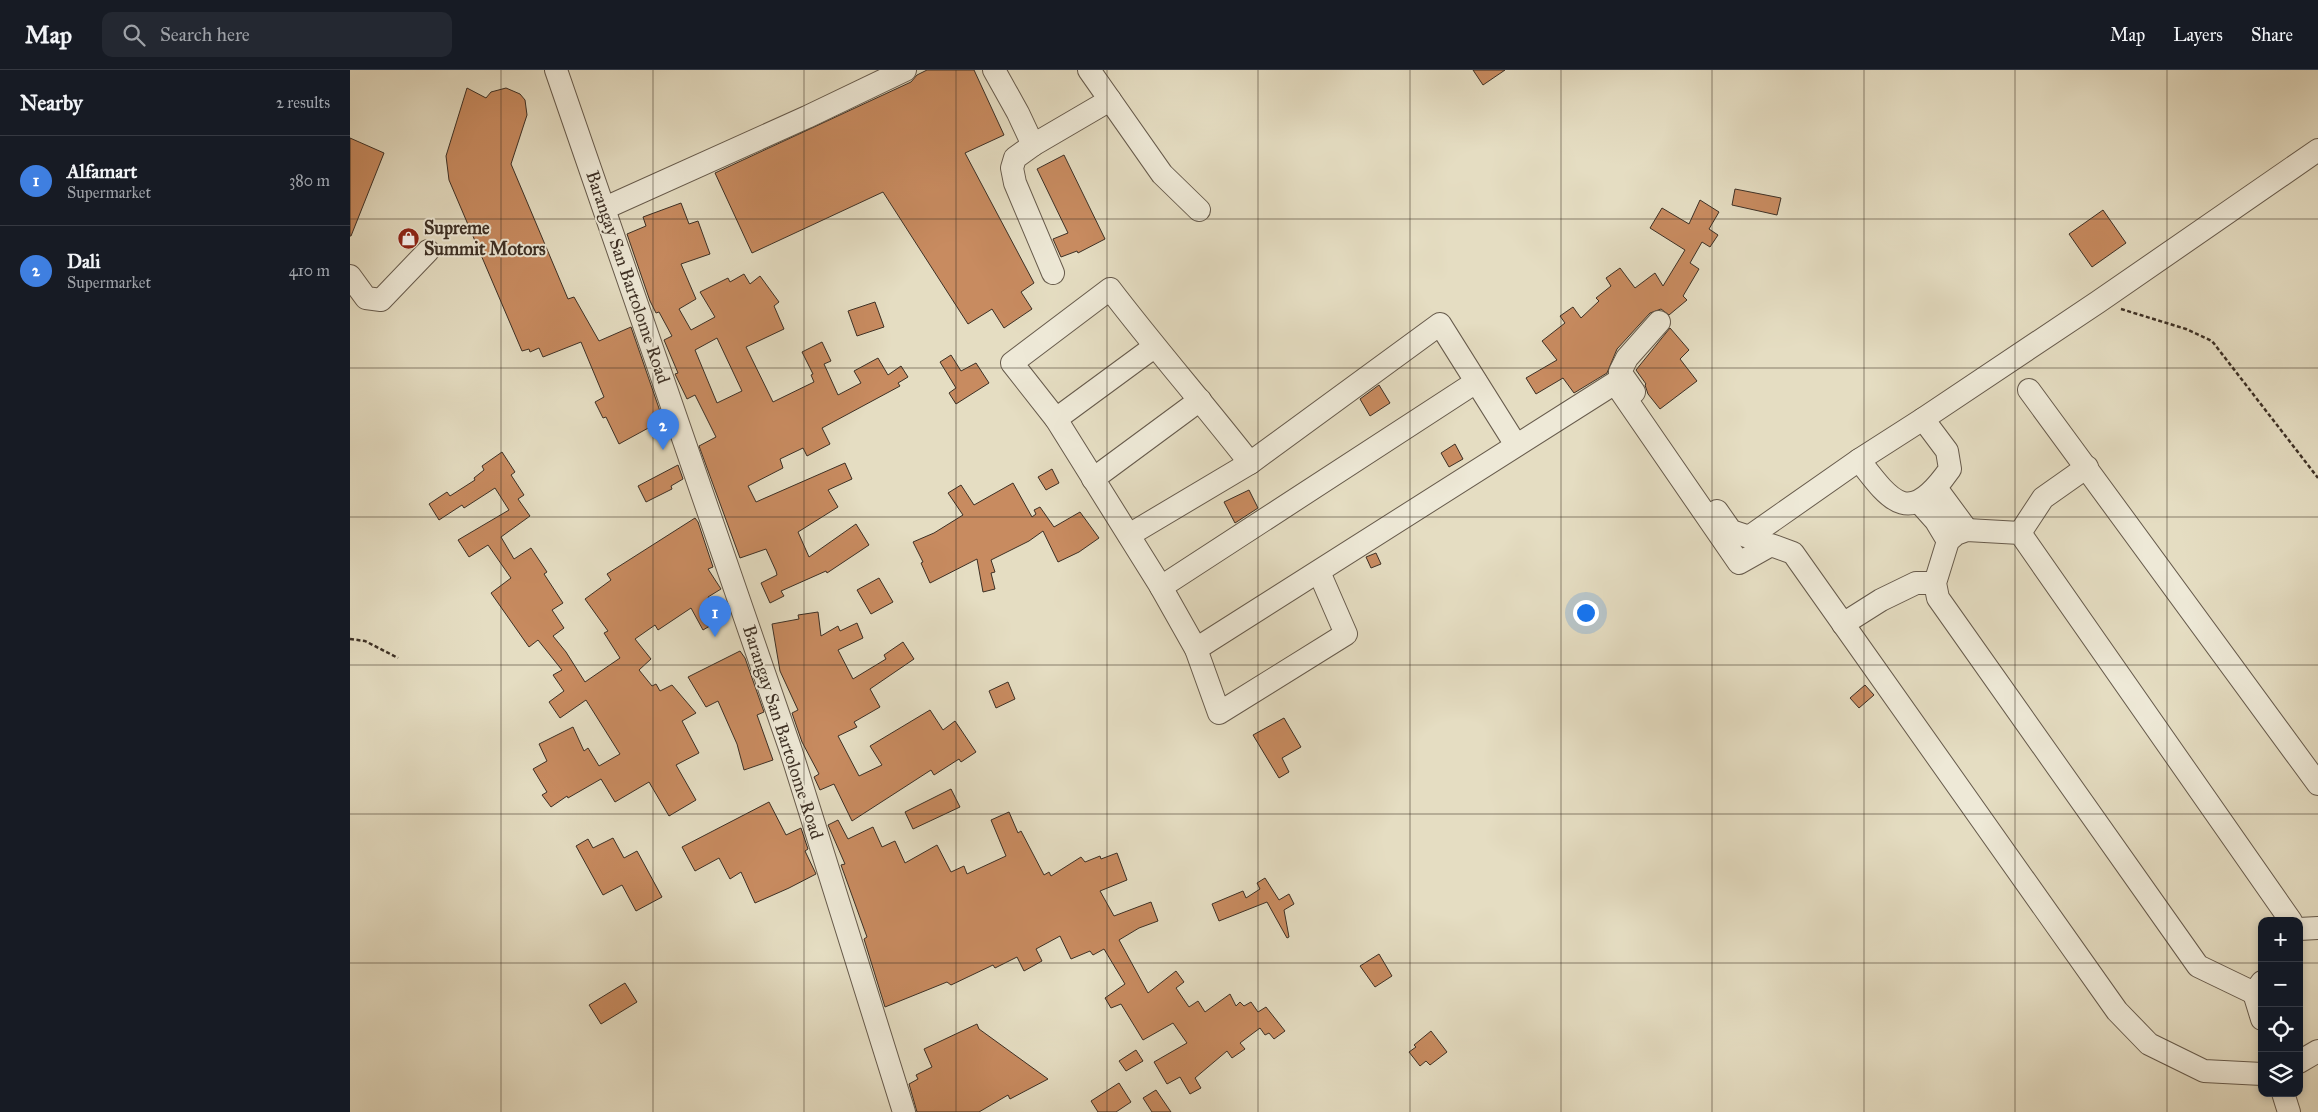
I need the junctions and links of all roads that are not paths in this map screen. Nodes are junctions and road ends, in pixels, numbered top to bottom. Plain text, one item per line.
1 (556, 70) edge
2 (905, 70) edge
3 (994, 70) edge
4 (1090, 70) edge
5 (1110, 100) junction
6 (1033, 145) junction
7 (2318, 150) edge
8 (605, 208) junction
9 (1199, 210) dead end
10 (428, 251) dead end
11 (1053, 273) dead end
12 (350, 276) edge
13 (1659, 322) dead end
14 (1154, 347) junction
15 (1476, 382) junction
16 (2029, 390) dead end
17 (1200, 400) junction
18 (1056, 419) junction
19 (1923, 419) junction
20 (1516, 445) junction
21 (1859, 460) junction
22 (1250, 463) junction
23 (2087, 467) junction
24 (1094, 479) junction
25 (1928, 495) junction
26 (1967, 530) junction
27 (2020, 533) junction
28 (1129, 535) junction
29 (1948, 541) junction
30 (1319, 572) junction
31 (1935, 583) junction
32 (1161, 587) junction
33 (1843, 624) junction
34 (1196, 649) junction
35 (2318, 784) edge
36 (2288, 917) edge
37 (2318, 928) edge
38 (2303, 929) edge
39 (2258, 987) edge
40 (2318, 1051) edge
41 (2303, 1060) edge
42 (2258, 1074) edge
43 (2284, 1097) edge
44 (904, 1112) edge
45 (2288, 1112) edge

1 - 8 street, Barangay San Bartolome Road
2 - 8 street
3 - 6 street
4 - 5 street
5 - 6 street
5 - 9 street
6 - 11 street
7 - 19 street
8 - 44 street, Barangay San Bartolome Road
10 - 12 street
13 - 21 street
14 - 17 street
14 - 18 street
14 - 18 street
15 - 20 street
15 - 22 street
15 - 32 street
16 - 23 street
17 - 22 street
17 - 24 street
18 - 24 street
19 - 21 street
19 - 25 street
20 - 30 street
20 - 33 street
21 - 25 street
22 - 28 street
23 - 27 street
23 - 35 street
24 - 28 street
25 - 26 street
25 - 29 street
26 - 27 street
26 - 29 street
27 - 36 street
28 - 32 street
29 - 31 street
30 - 34 street
30 - 34 street
31 - 33 street
31 - 39 street
32 - 34 street
33 - 42 street
37 - 38 street
40 - 41 street
43 - 45 street

